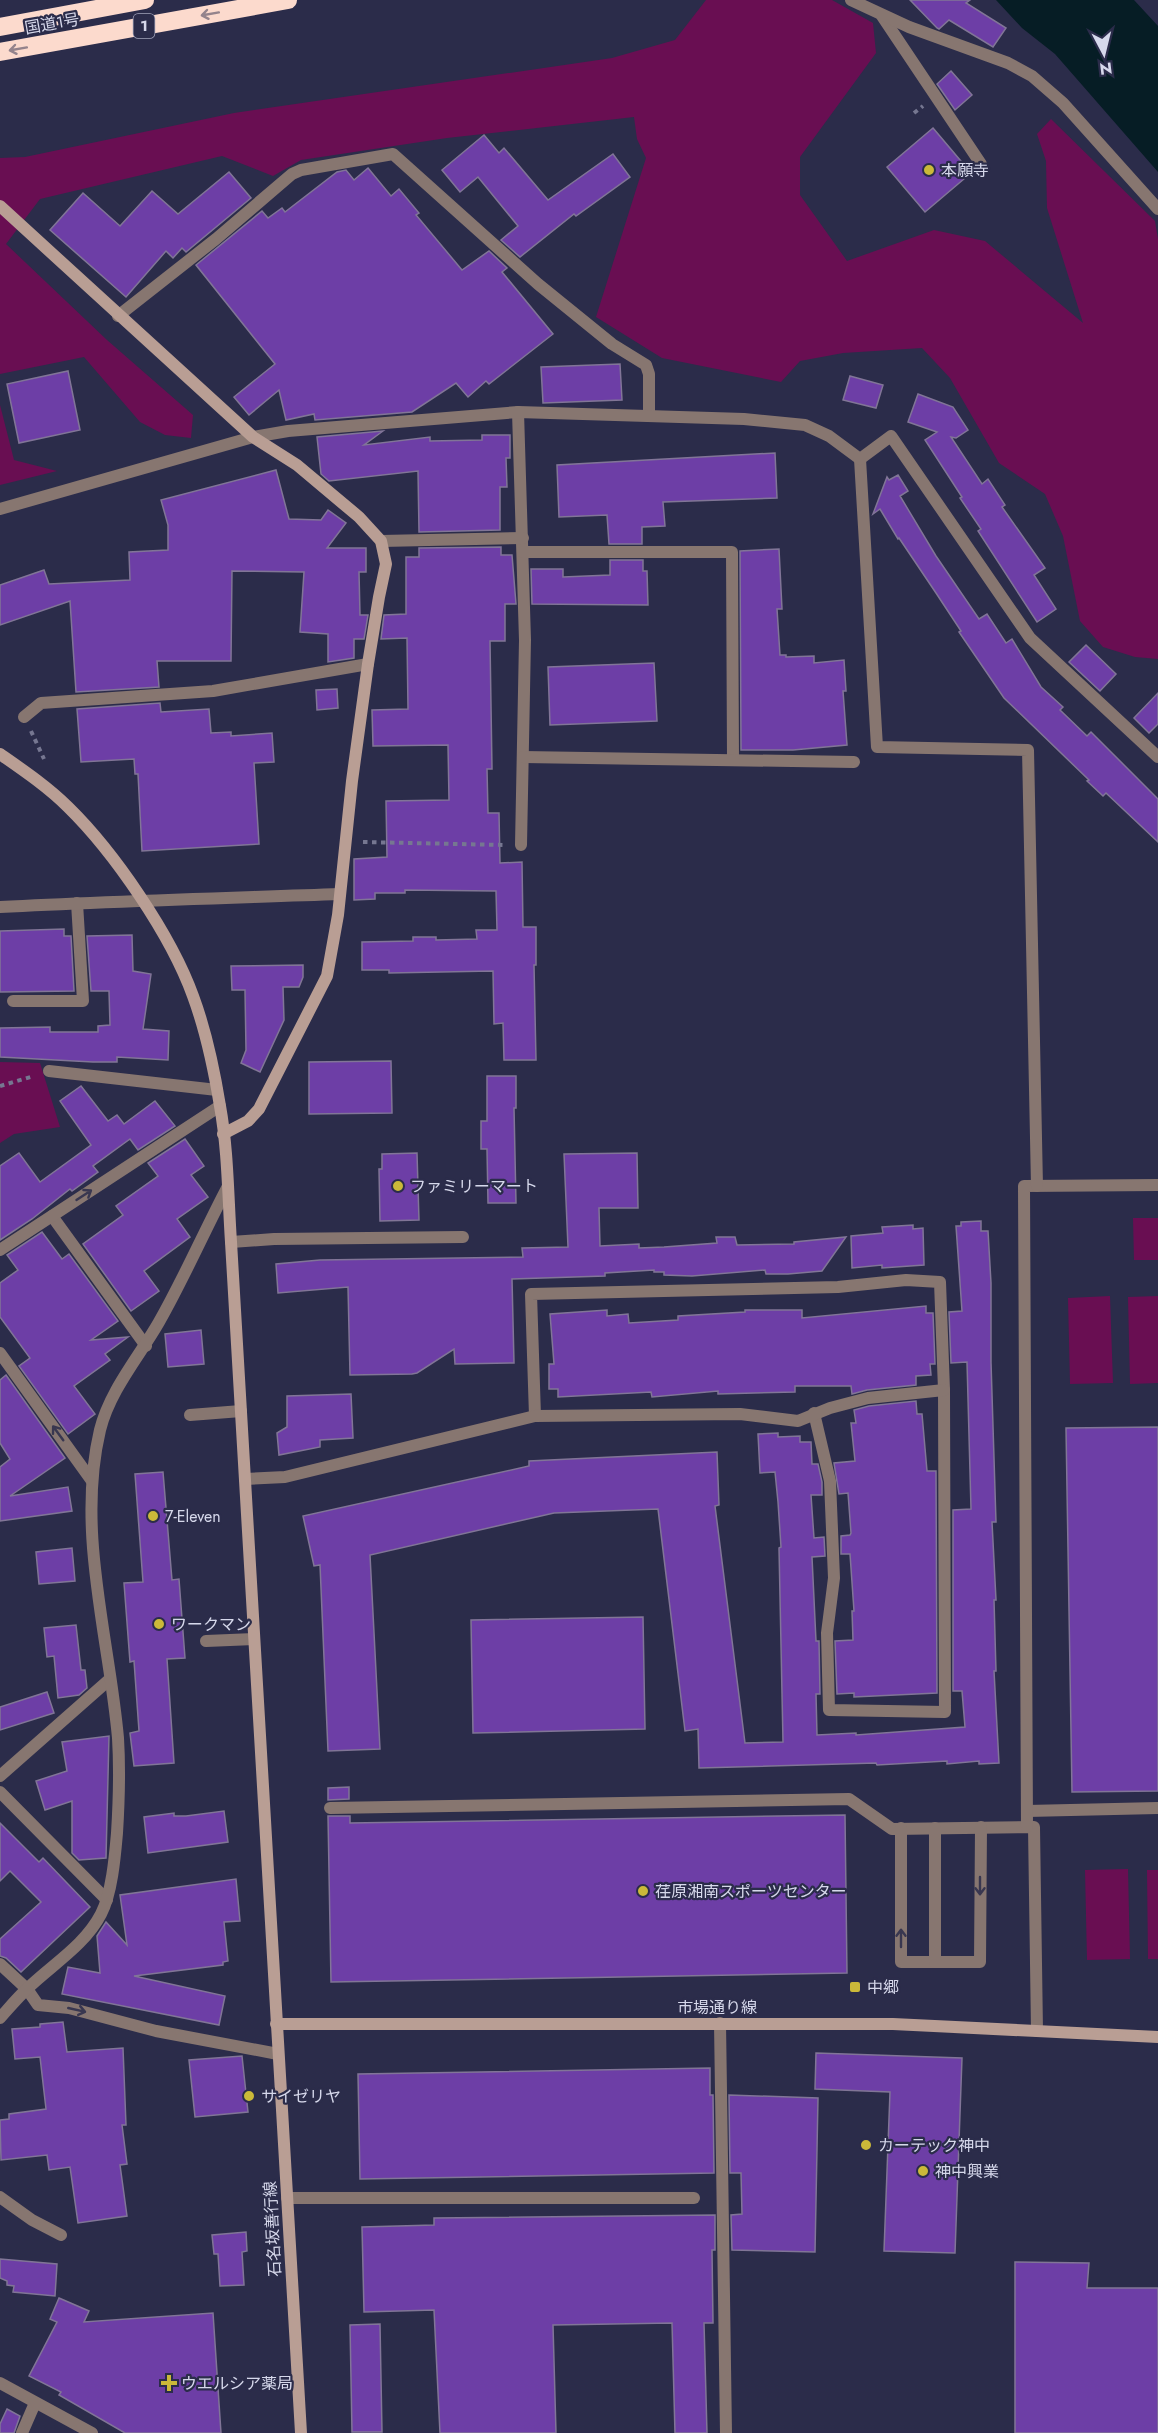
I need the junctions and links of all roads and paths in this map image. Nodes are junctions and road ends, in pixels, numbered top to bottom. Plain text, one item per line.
1 (145, 0) edge
2 (288, 0) edge
3 (851, 0) edge
4 (882, 15) junction
5 (0, 27) edge
6 (0, 52) edge
7 (981, 165) dead end
8 (0, 206) edge
9 (1158, 209) edge
10 (118, 316) junction
11 (518, 412) junction
12 (649, 416) junction
13 (253, 437) junction
14 (860, 459) junction
15 (0, 508) edge
16 (522, 538) junction
17 (381, 542) junction
18 (523, 552) junction
19 (368, 664) junction
20 (24, 717) joint
21 (0, 754) edge
22 (1158, 757) edge
23 (523, 758) junction
24 (44, 759) dead end
25 (733, 760) junction
26 (854, 762) dead end
27 (347, 842) junction
28 (521, 845) joint
29 (340, 894) junction
30 (142, 901) junction
31 (77, 903) junction
32 (0, 907) edge
33 (13, 1001) dead end
34 (49, 1071) joint
35 (0, 1086) edge
36 (217, 1090) junction
37 (220, 1106) junction
38 (223, 1134) junction
39 (1158, 1185) edge
40 (1037, 1186) junction
41 (227, 1188) junction
42 (52, 1216) junction
43 (463, 1237) dead end
44 (231, 1242) junction
45 (0, 1250) edge
46 (146, 1346) junction
47 (0, 1353) edge
48 (944, 1390) junction
49 (241, 1412) junction
50 (814, 1413) junction
51 (190, 1414) dead end
52 (535, 1416) junction
53 (245, 1479) junction
54 (92, 1481) junction
55 (254, 1639) junction
56 (206, 1641) dead end
57 (110, 1678) junction
58 (0, 1776) edge
59 (0, 1792) edge
60 (330, 1808) dead end
61 (1158, 1808) edge
62 (1027, 1811) junction
63 (981, 1827) junction
64 (1027, 1827) junction
65 (901, 1828) junction
66 (935, 1828) junction
67 (107, 1900) junction
68 (935, 1962) junction
69 (0, 1964) edge
70 (27, 1989) junction
71 (0, 2018) edge
72 (720, 2023) junction
73 (276, 2024) junction
74 (1038, 2031) junction
75 (1158, 2037) edge
76 (278, 2054) junction
77 (0, 2197) edge
78 (287, 2198) junction
79 (694, 2198) dead end
80 (61, 2235) dead end
81 (0, 2383) edge
82 (35, 2403) junction
83 (22, 2433) edge
84 (92, 2433) edge
85 (301, 2433) edge
86 (726, 2433) edge

1 - 5 highway, 国道1号 / 1
2 -> 6 highway, 国道1号 / 1
3 - 4 street
4 - 7 street
4 - 9 street
8 - 10 street
10 - 12 street
10 - 13 street
11 - 12 street
11 - 13 street
11 - 16 street
12 - 14 street
13 - 15 street
13 - 17 street
14 - 22 street
14 - 40 street
16 - 17 street
16 - 18 street
17 - 19 street
18 - 23 street
18 - 25 street
19 - 20 street
19 - 27 street
20 - 24 path
21 - 30 street, 石名坂善行線
23 - 25 street
23 - 28 street
25 - 26 street
27 - 28 path
27 - 29 street
29 - 30 street
29 - 38 street
30 - 31 street
30 - 36 street, 石名坂善行線
31 - 32 street
31 - 33 street
34 - 35 path
34 - 36 street
36 - 37 street, 石名坂善行線
37 - 38 street, 石名坂善行線
42 -> 37 street
38 - 41 street, 石名坂善行線
39 - 40 street
40 - 62 street
41 - 44 street, 石名坂善行線
41 - 46 street
42 - 45 street
42 - 46 street
43 - 44 street
44 - 49 street, 石名坂善行線
46 - 54 street
54 -> 47 street
48 - 50 street
48 - 50 street
48 - 52 street
49 - 51 street
49 - 53 street, 石名坂善行線
50 - 52 street
52 - 53 street
53 - 55 street, 石名坂善行線
54 - 57 street
55 - 56 street
55 - 73 street, 石名坂善行線
57 - 58 street
57 - 67 street
59 - 67 street
60 - 65 street
61 - 62 street
62 - 64 street
63 - 64 street
63 - 66 street
63 -> 68 street
64 - 74 street
65 - 66 street
68 -> 65 street
66 - 68 street
67 - 70 street
69 - 70 street
70 - 71 street
70 -> 76 street
72 - 73 street, 市場通り線
72 - 74 street, 市場通り線
72 - 86 street
73 - 76 street, 石名坂善行線
74 - 75 street, 市場通り線
76 - 78 street, 石名坂善行線
77 - 80 street
78 - 79 street
78 - 85 street, 石名坂善行線
81 - 82 street
82 - 83 street
82 - 84 street

